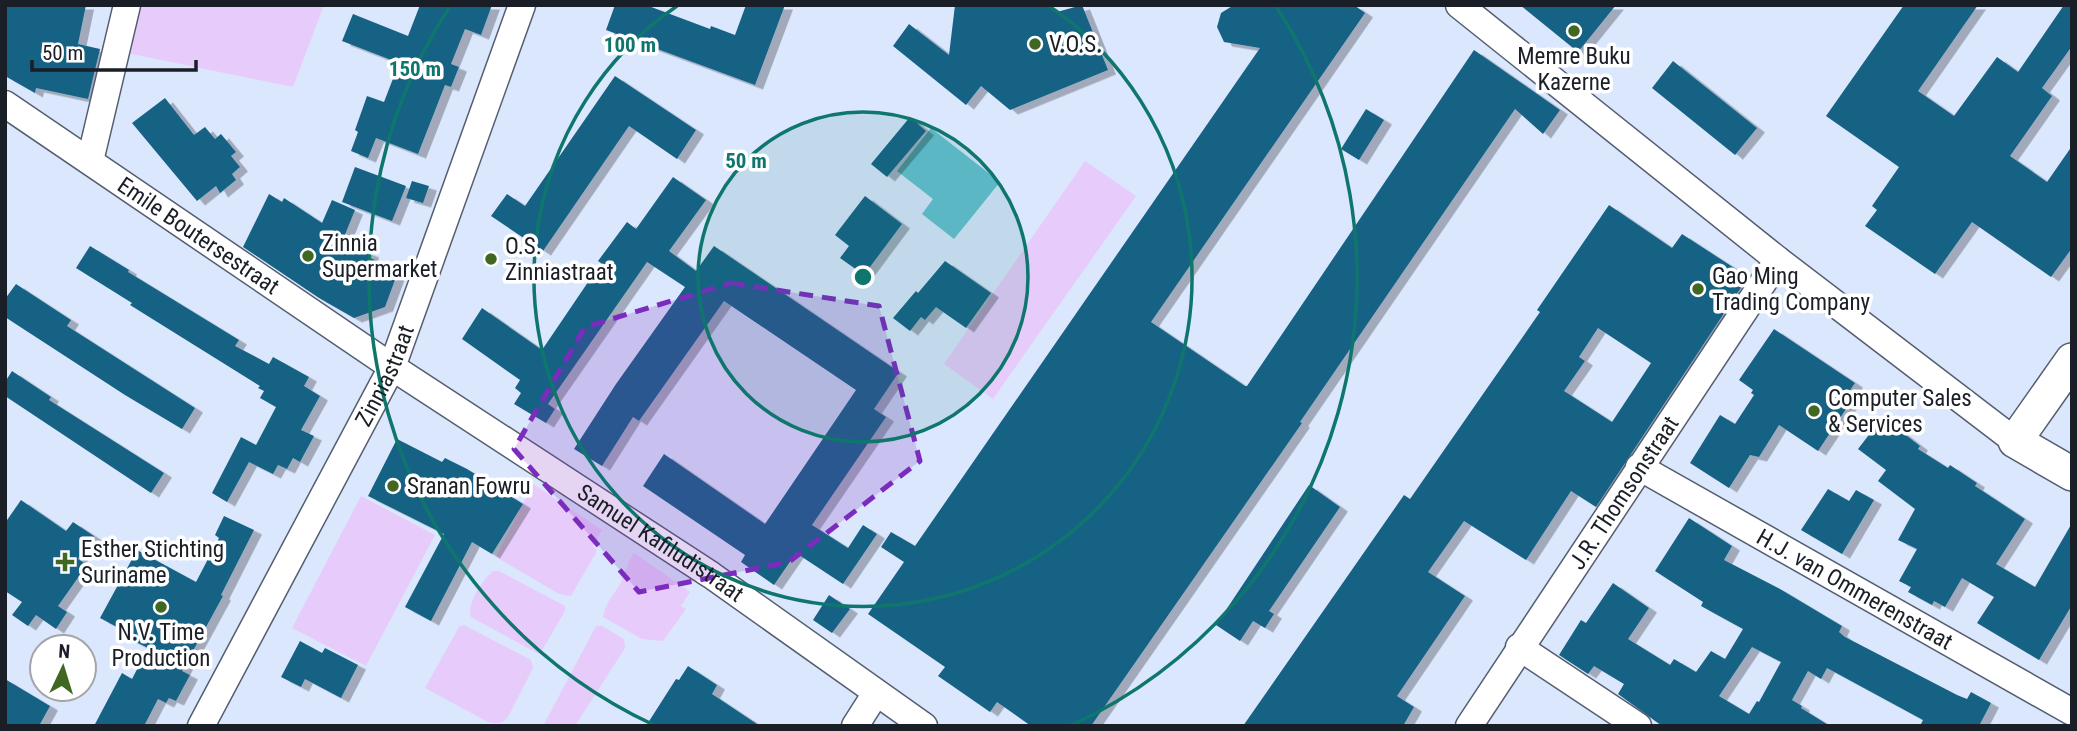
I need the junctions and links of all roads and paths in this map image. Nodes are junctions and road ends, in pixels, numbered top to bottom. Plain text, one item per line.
1 (127, 5) edge
2 (522, 5) edge
3 (1459, 5) edge
4 (5, 104) edge
5 (90, 161) junction
6 (1779, 260) junction
7 (2072, 360) edge
8 (392, 367) junction
9 (2015, 441) junction
10 (1639, 467) junction
11 (2072, 474) edge
12 (1519, 647) junction
13 (876, 693) junction
14 (2072, 712) edge
15 (201, 726) edge
16 (855, 726) edge
17 (924, 726) edge
18 (1469, 726) edge
19 (1638, 726) edge

1 - 5 street
2 - 8 street, Zinniastraat
3 - 6 street
4 - 5 street, Emile Boutersestraat
5 - 8 street, Emile Boutersestraat
6 - 9 street
6 - 10 street, J.R. Thomsonstraat
7 - 9 main road
8 - 13 street, Samuel Kafiludistraat
8 - 15 street, Zinniastraat
9 - 11 main road
10 - 12 street, J.R. Thomsonstraat
10 - 14 street, H.J. van Ommerenstraat
12 - 18 street, J.R. Thomsonstraat
12 - 19 street
13 - 16 street
13 - 17 street, Samuel Kafiludistraat

